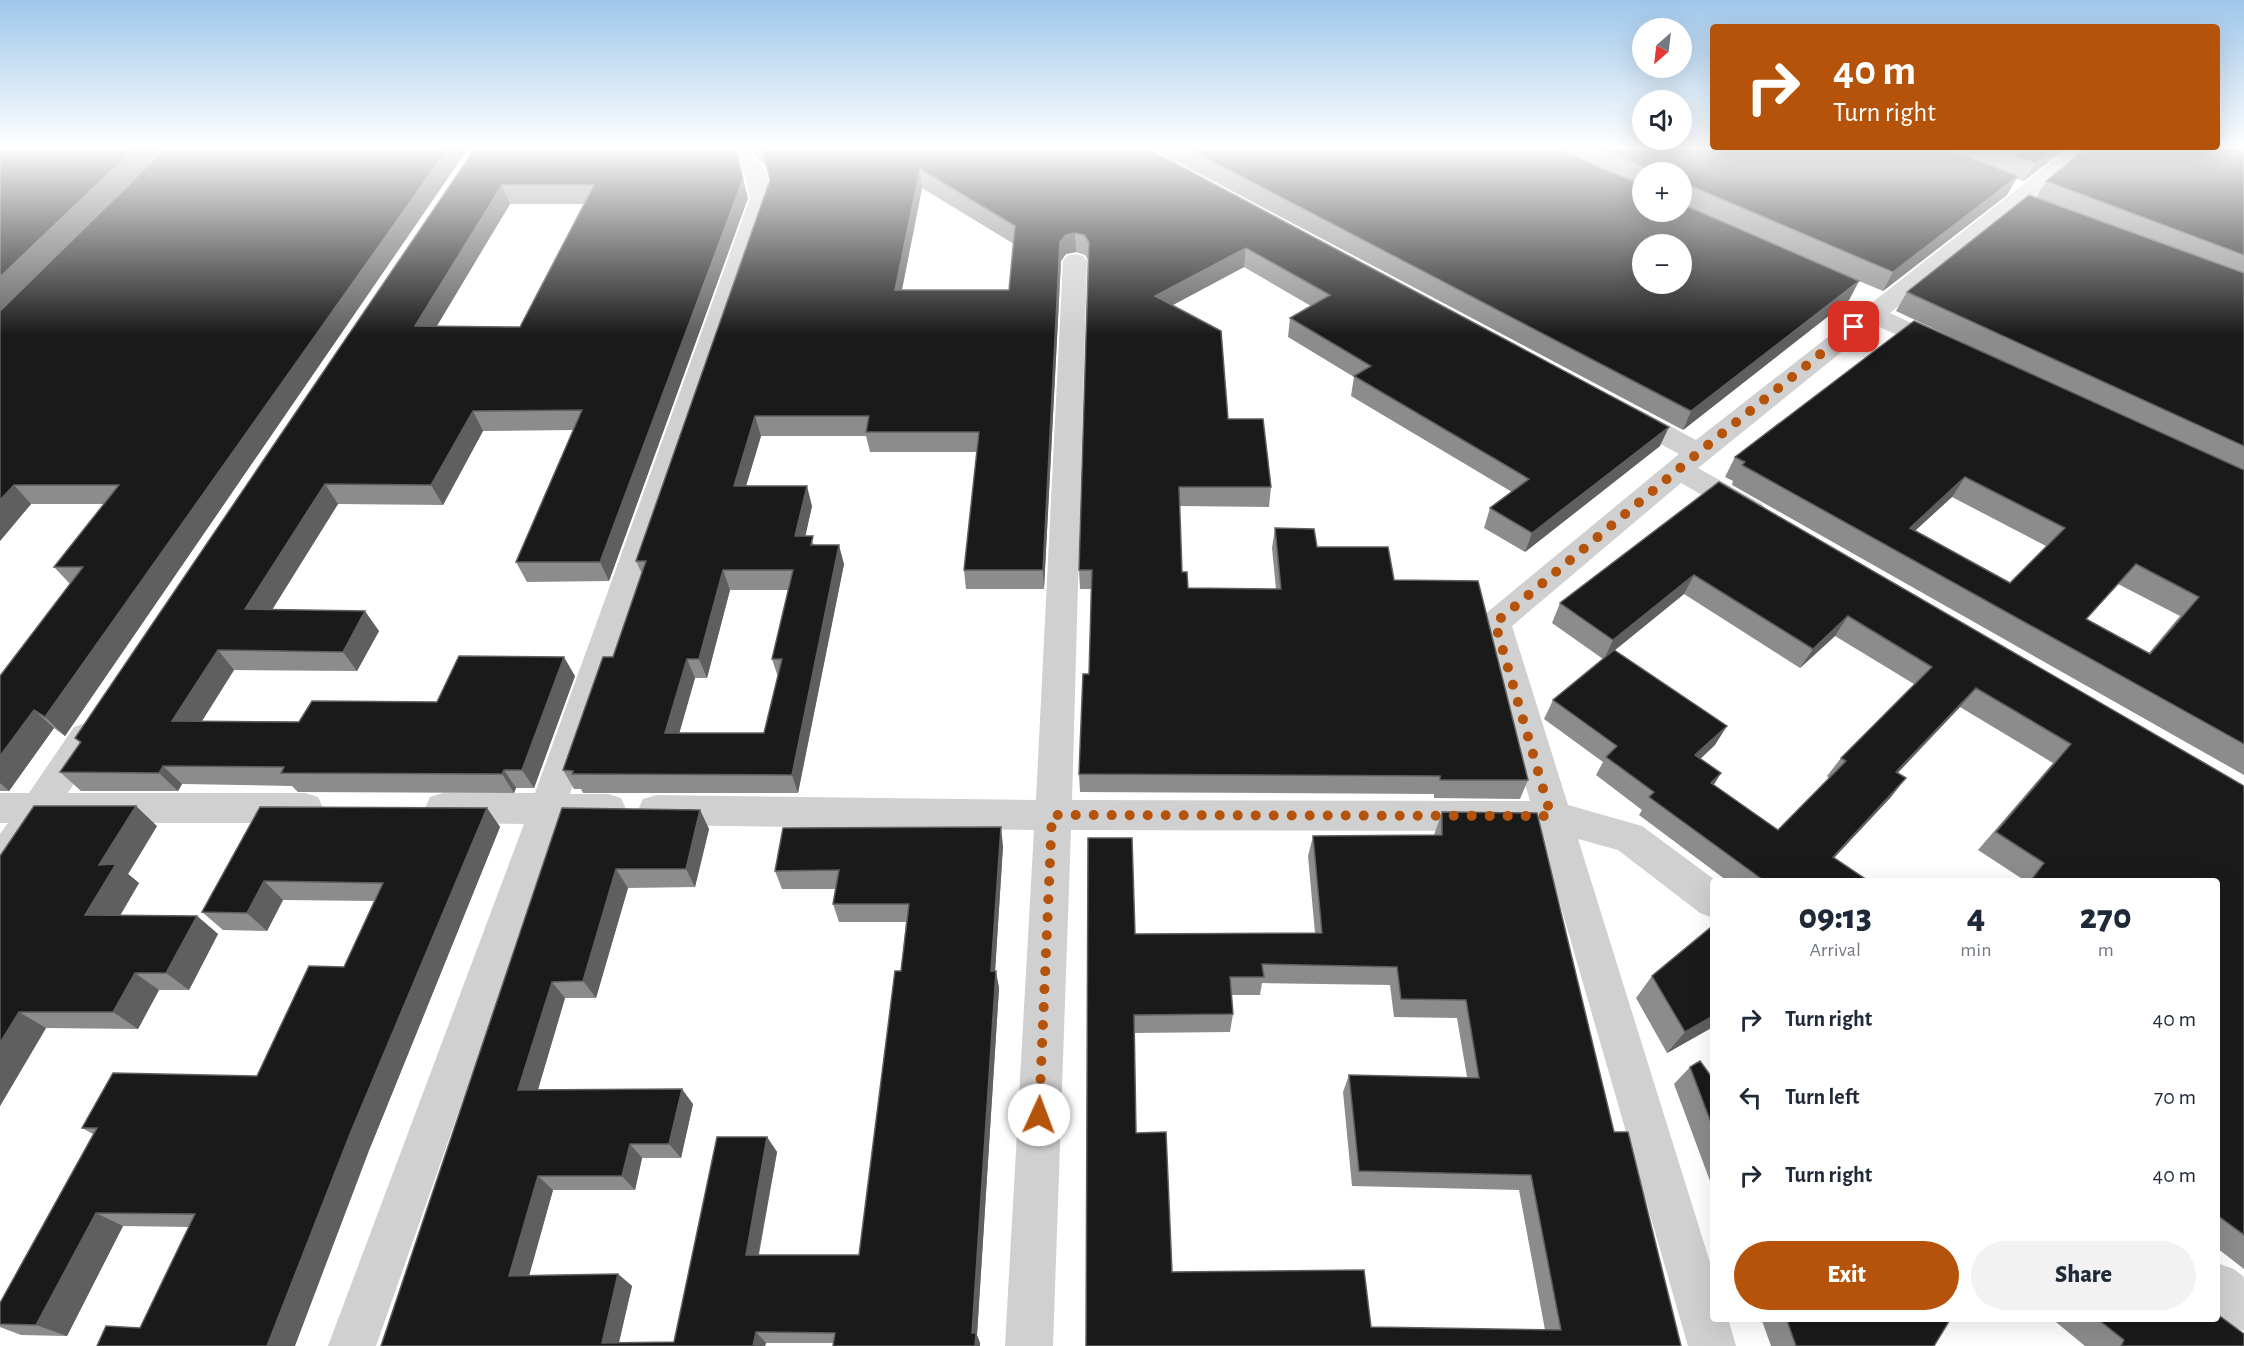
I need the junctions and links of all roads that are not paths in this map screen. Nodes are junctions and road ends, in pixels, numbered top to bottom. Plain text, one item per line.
1 (757, 210) edge
2 (2002, 210) edge
3 (1075, 261) edge
4 (1873, 304) junction
5 (1968, 358) edge
6 (1603, 402) edge
7 (1688, 461) junction
8 (1782, 528) edge
9 (98, 719) edge
10 (0, 808) edge
11 (39, 808) junction
12 (334, 808) edge
13 (417, 808) edge
14 (547, 808) junction
15 (1052, 815) junction
16 (1551, 816) junction
17 (0, 865) edge
18 (1710, 899) edge
19 (2220, 1288) edge
20 (2244, 1307) edge
21 (352, 1346) edge
22 (1029, 1346) edge
23 (1712, 1346) edge

1 - 14 street
2 - 4 street
3 - 15 street
4 - 5 street
4 - 7 street
6 - 7 street
7 - 8 street
7 - 16 street
9 - 11 street
10 - 11 street
11 - 12 street
11 - 17 street
13 - 14 street
14 - 15 street
14 - 21 street
15 - 16 street
15 - 22 street
16 - 18 street
16 - 23 street
19 - 20 street

